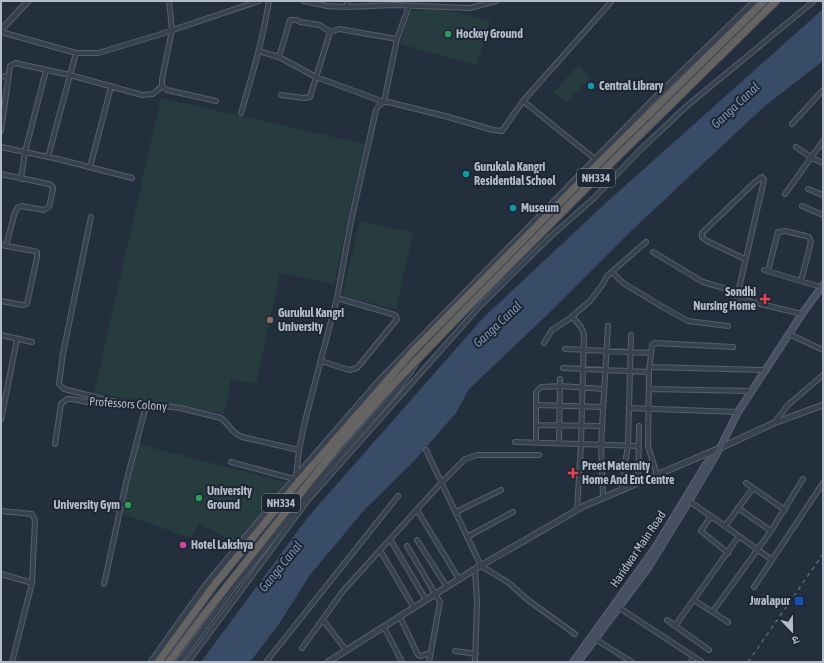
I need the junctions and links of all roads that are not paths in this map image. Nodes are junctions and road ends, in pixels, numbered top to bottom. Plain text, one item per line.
1 (28, 1) edge
2 (169, 1) edge
3 (259, 1) edge
4 (269, 1) edge
5 (304, 1) edge
6 (348, 1) edge
7 (496, 1) edge
8 (755, 1) edge
9 (764, 1) edge
10 (776, 1) edge
11 (814, 1) edge
12 (611, 2) edge
13 (409, 6) junction
14 (346, 7) junction
15 (172, 30) junction
16 (1, 31) edge
17 (330, 32) junction
18 (397, 39) junction
19 (259, 50) junction
20 (76, 53) junction
21 (279, 57) junction
22 (46, 70) junction
23 (70, 75) junction
24 (1, 76) edge
25 (8, 77) junction
26 (316, 77) junction
27 (162, 86) junction
28 (110, 87) junction
29 (823, 90) edge
30 (281, 95) dead end
31 (216, 101) dead end
32 (522, 101) junction
33 (384, 102) junction
34 (241, 113) dead end
35 (792, 124) dead end
36 (1, 131) edge
37 (823, 141) edge
38 (1, 147) edge
39 (796, 147) dead end
40 (25, 152) junction
41 (48, 157) junction
42 (812, 158) junction
43 (595, 159) junction
44 (823, 163) edge
45 (90, 167) junction
46 (1, 174) edge
47 (132, 178) dead end
48 (21, 179) junction
49 (808, 189) dead end
50 (785, 194) dead end
51 (823, 195) edge
52 (802, 206) dead end
53 (823, 215) edge
54 (91, 217) dead end
55 (646, 242) dead end
56 (1, 245) edge
57 (6, 246) junction
58 (653, 252) dead end
59 (745, 259) junction
60 (612, 272) junction
61 (801, 281) junction
62 (822, 286) edge
63 (737, 292) junction
64 (337, 298) junction
65 (1, 301) edge
66 (802, 314) junction
67 (572, 316) junction
68 (608, 326) dead end
69 (728, 326) dead end
70 (789, 334) junction
71 (1, 335) edge
72 (631, 335) dead end
73 (17, 339) junction
74 (32, 342) dead end
75 (544, 343) dead end
76 (733, 347) dead end
77 (565, 349) dead end
78 (584, 350) junction
79 (606, 350) junction
80 (823, 350) edge
81 (631, 351) junction
82 (651, 353) junction
83 (422, 354) junction
84 (321, 361) junction
85 (649, 366) junction
86 (562, 368) dead end
87 (583, 369) junction
88 (605, 370) junction
89 (766, 370) junction
90 (630, 371) junction
91 (649, 372) junction
92 (823, 375) edge
93 (560, 379) dead end
94 (560, 386) junction
95 (583, 388) junction
96 (604, 389) junction
97 (649, 389) junction
98 (752, 391) junction
99 (112, 401) junction
100 (536, 405) junction
101 (823, 405) edge
102 (146, 406) junction
103 (560, 406) junction
104 (582, 406) junction
105 (603, 407) junction
106 (629, 408) junction
107 (648, 409) junction
108 (738, 412) junction
109 (1, 420) edge
110 (774, 423) junction
111 (536, 425) junction
112 (559, 425) junction
113 (582, 426) junction
114 (602, 426) junction
115 (638, 426) dead end
116 (515, 442) dead end
117 (536, 442) junction
118 (559, 443) junction
119 (55, 444) dead end
120 (581, 444) junction
121 (601, 444) junction
122 (628, 445) junction
123 (638, 446) junction
124 (720, 448) junction
125 (299, 450) junction
126 (426, 450) dead end
127 (539, 455) dead end
128 (231, 462) dead end
129 (657, 475) junction
130 (295, 478) junction
131 (803, 479) dead end
132 (823, 482) edge
133 (441, 483) junction
134 (638, 483) junction
135 (746, 483) dead end
136 (753, 488) junction
137 (501, 490) dead end
138 (621, 491) junction
139 (398, 496) dead end
140 (603, 498) junction
141 (689, 501) junction
142 (84, 503) dead end
143 (738, 508) junction
144 (120, 509) junction
145 (417, 510) junction
146 (576, 510) junction
147 (785, 510) junction
148 (1, 511) edge
149 (456, 512) junction
150 (513, 512) dead end
151 (712, 516) junction
152 (725, 526) junction
153 (771, 531) junction
154 (739, 536) junction
155 (468, 537) junction
156 (390, 539) junction
157 (417, 540) dead end
158 (407, 546) dead end
159 (380, 550) junction
160 (758, 550) junction
161 (728, 553) junction
162 (772, 560) junction
163 (480, 566) junction
164 (475, 569) junction
165 (1, 574) edge
166 (459, 579) junction
167 (32, 583) junction
168 (104, 584) dead end
169 (447, 587) junction
170 (754, 587) dead end
171 (435, 595) junction
172 (426, 600) junction
173 (694, 600) junction
174 (618, 607) junction
175 (414, 608) junction
176 (712, 611) junction
177 (400, 617) junction
178 (323, 620) junction
179 (667, 620) dead end
180 (728, 622) dead end
181 (675, 626) junction
182 (384, 627) junction
183 (575, 634) dead end
184 (595, 639) junction
185 (302, 648) dead end
186 (346, 650) junction
187 (709, 650) dead end
188 (455, 652) dead end
189 (431, 653) junction
190 (476, 654) junction
191 (694, 657) junction
192 (12, 662) edge
193 (151, 662) edge
194 (158, 662) edge
195 (169, 662) edge
196 (179, 662) edge
197 (188, 662) edge
198 (266, 662) edge
199 (328, 662) edge
200 (402, 662) edge
201 (429, 662) edge
202 (475, 662) edge
203 (573, 662) edge
204 (578, 662) edge
205 (632, 662) edge
206 (690, 662) edge
207 (702, 662) edge

1 - 16 street
2 - 15 street
3 - 15 street
4 - 19 street
5 - 14 street
6 - 14 street
7 - 13 street
8 - 43 street
9 - 194 highway, NH334
10 - 83 highway, NH334
11 - 197 street
12 - 32 street
13 - 14 street
13 - 18 street
15 - 20 street
15 - 27 street
16 - 20 street
17 - 18 street
17 - 21 street
17 - 26 street
18 - 33 street
19 - 21 street
19 - 34 street
20 - 23 street
21 - 26 street
22 - 23 street
22 - 25 street
22 - 40 street
23 - 28 street
23 - 41 street
24 - 25 street
25 - 36 street
26 - 30 street
26 - 33 street
27 - 28 street
27 - 31 street
28 - 45 street
29 - 35 street
32 - 33 street
32 - 43 street
33 - 64 street
37 - 42 street
38 - 40 street
39 - 42 street
40 - 41 street
40 - 48 street
41 - 45 street
42 - 44 street
42 - 50 street
43 - 130 street
45 - 47 street
46 - 48 street
48 - 57 street
49 - 51 street
52 - 53 street
54 - 99 street
55 - 60 street
56 - 57 street
57 - 65 street
58 - 63 street
59 - 59 street
59 - 63 street
60 - 67 street
60 - 69 street
61 - 61 street
61 - 62 street
62 - 66 main road, Haridwar Main Road
63 - 66 street
64 - 84 street
64 - 84 street
66 - 70 main road, Haridwar Main Road
67 - 75 street
67 - 78 street
68 - 79 street
70 - 80 street
70 - 89 main road, Haridwar Main Road
71 - 73 street
72 - 81 street
73 - 74 street
73 - 109 street
76 - 82 street
77 - 78 street
78 - 79 street
78 - 87 street
79 - 81 street
79 - 88 street
81 - 82 street
81 - 90 street
82 - 85 street
83 - 195 highway, NH334
83 - 196 street
84 - 125 street
85 - 89 street
85 - 91 street
86 - 87 street
87 - 88 street
87 - 95 street
88 - 90 street
88 - 96 street
89 - 98 main road, Haridwar Main Road
90 - 91 street
90 - 106 street
91 - 97 street
92 - 110 street
93 - 94 street
94 - 95 street
94 - 100 street
94 - 103 street
95 - 96 street
95 - 104 street
96 - 105 street
97 - 98 street
97 - 107 street
98 - 108 main road, Haridwar Main Road
99 - 102 street, Professors Colony
99 - 119 street, Professors Colony
100 - 103 street
100 - 111 street
101 - 110 street
102 - 125 street, Professors Colony
102 - 144 street
103 - 104 street
103 - 112 street
104 - 105 street
104 - 113 street
105 - 114 street
106 - 107 street
106 - 122 street
107 - 108 street
107 - 129 street
108 - 124 main road, Haridwar Main Road
110 - 124 street
111 - 112 street
111 - 117 street
112 - 113 street
112 - 118 street
113 - 114 street
113 - 120 street
114 - 121 street
115 - 123 street
116 - 117 street
117 - 118 street
118 - 120 street
120 - 121 street
120 - 146 street
121 - 122 street
121 - 140 street
122 - 123 street
122 - 138 street
123 - 134 street
124 - 129 street
124 - 141 main road, Haridwar Main Road
124 - 203 main road, Haridwar Main Road
125 - 130 street
126 - 133 street
127 - 133 street
128 - 130 street
129 - 134 street
130 - 193 street
131 - 147 street
132 - 162 street
133 - 145 street
133 - 149 street
134 - 138 street
135 - 136 street
136 - 143 street
136 - 147 street
137 - 149 street
138 - 140 street
139 - 198 street
140 - 146 street
141 - 151 street
141 - 174 main road, Haridwar Main Road
142 - 144 street
143 - 152 street
143 - 153 street
144 - 168 street
145 - 156 street
145 - 166 street
146 - 163 street
147 - 153 street
148 - 167 street
149 - 155 street
150 - 155 street
151 - 152 street
151 - 161 street
152 - 154 street
153 - 160 street
154 - 160 street
154 - 161 street
155 - 163 street
156 - 159 street
156 - 172 street
157 - 169 street
158 - 171 street
159 - 175 street
159 - 178 street
160 - 162 street
160 - 176 street
161 - 173 street
162 - 170 street
163 - 164 street
163 - 183 street
164 - 166 street
164 - 190 street
165 - 167 street
166 - 169 street
167 - 192 street
169 - 171 street
171 - 172 street
171 - 189 street
172 - 175 street
173 - 176 street
173 - 181 street
174 - 184 main road, Haridwar Main Road
174 - 191 street
175 - 177 street
176 - 180 street
177 - 182 street
177 - 189 street
178 - 185 street
178 - 186 street
179 - 181 street
181 - 187 street
182 - 186 street
182 - 200 street
184 - 204 main road, Haridwar Main Road
184 - 205 street
186 - 199 street
188 - 190 street
189 - 201 street
190 - 202 street
191 - 206 street
191 - 207 street

